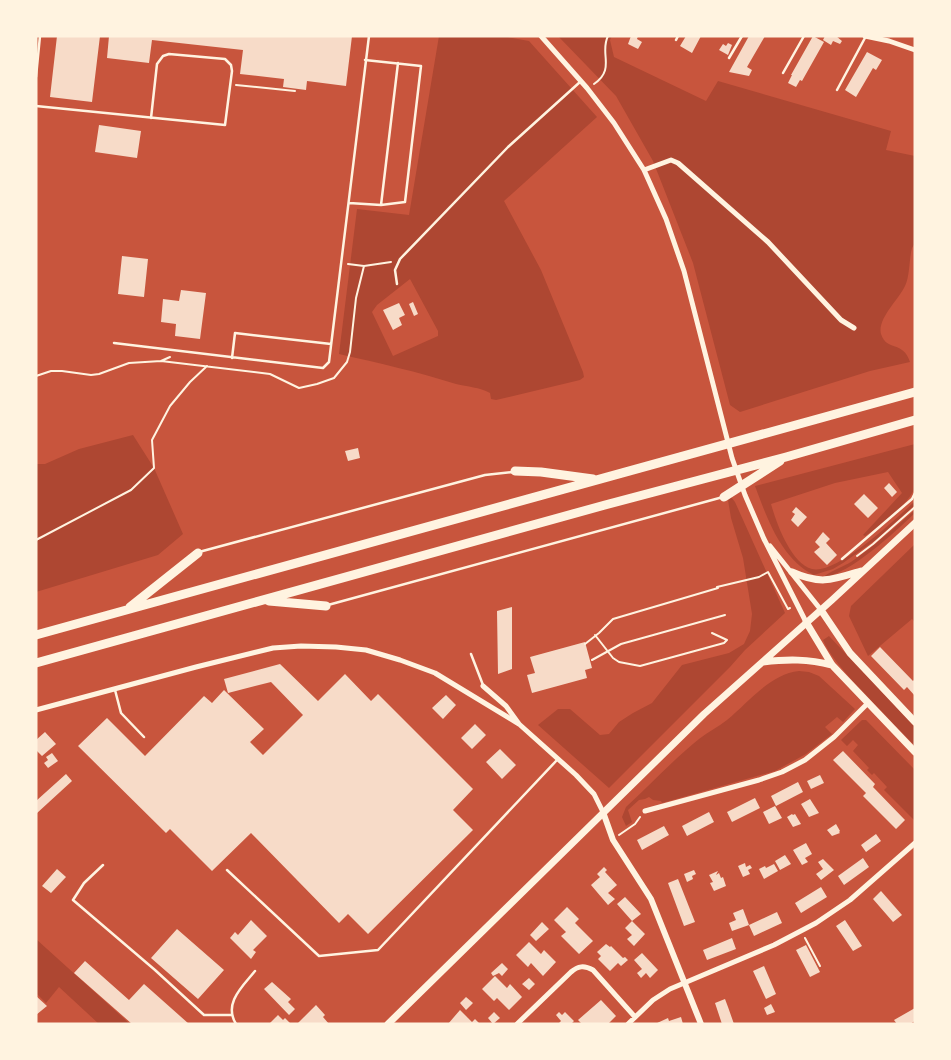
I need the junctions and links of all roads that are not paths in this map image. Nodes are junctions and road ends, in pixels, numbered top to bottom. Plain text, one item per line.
1 (40, 36) edge
2 (369, 36) edge
3 (541, 36) edge
4 (678, 36) edge
5 (742, 36) edge
6 (804, 36) edge
7 (866, 36) edge
8 (889, 39) edge
9 (676, 40) dead end
10 (915, 50) edge
11 (729, 58) dead end
12 (366, 60) junction
13 (398, 63) junction
14 (783, 73) dead end
15 (36, 77) edge
16 (581, 80) junction
17 (837, 90) dead end
18 (36, 106) edge
19 (151, 118) junction
20 (644, 170) junction
21 (349, 203) junction
22 (381, 205) junction
23 (397, 284) dead end
24 (854, 328) dead end
25 (114, 343) dead end
26 (331, 344) junction
27 (232, 358) junction
28 (915, 392) edge
29 (915, 420) edge
30 (786, 457) junction
31 (515, 471) joint
32 (598, 480) junction
33 (915, 493) edge
34 (724, 497) joint
35 (915, 523) edge
36 (764, 539) junction
37 (198, 552) joint
38 (842, 559) dead end
39 (864, 570) junction
40 (792, 572) junction
41 (262, 600) junction
42 (326, 606) joint
43 (126, 610) junction
44 (821, 610) junction
45 (806, 622) junction
46 (36, 635) edge
47 (471, 654) dead end
48 (762, 662) junction
49 (36, 663) edge
50 (832, 665) junction
51 (483, 686) joint
52 (115, 690) junction
53 (868, 703) junction
54 (36, 710) edge
55 (915, 722) edge
56 (519, 724) junction
57 (144, 737) dead end
58 (915, 752) edge
59 (558, 759) junction
60 (645, 811) road end
61 (603, 812) junction
62 (915, 842) edge
63 (103, 865) dead end
64 (227, 870) dead end
65 (256, 970) dead end
66 (685, 983) junction
67 (232, 1015) junction
68 (635, 1017) junction
69 (236, 1024) edge
70 (388, 1024) edge
71 (517, 1024) edge
72 (628, 1024) edge
73 (701, 1024) edge

1 - 15 lane
2 - 12 lane
3 - 16 street
4 - 9 lane
5 - 11 lane
6 - 14 lane
7 - 8 street
7 - 17 lane
8 - 10 street
12 - 13 lane
12 - 21 lane
13 - 22 lane
13 - 22 lane
16 - 20 street
16 - 23 lane
18 - 19 lane
19 - 19 lane
20 - 24 street
20 - 36 street
21 - 22 lane
21 - 26 lane
25 - 27 lane
26 - 27 lane
26 - 27 lane
28 - 32 highway
29 - 30 highway
30 - 34 highway
30 - 41 highway
31 - 32 highway
31 - 37 lane
32 - 43 highway
33 - 38 lane
34 - 42 lane
35 - 39 main road
36 - 40 street
36 - 45 street
37 - 43 highway
39 - 40 main road
39 - 44 main road
40 - 44 street
41 - 42 highway
41 - 49 highway
43 - 46 highway
44 - 45 main road
44 - 55 main road
45 - 48 main road
45 - 50 main road
47 - 51 lane
48 - 50 main road
48 - 61 main road
50 - 53 main road
51 - 56 street
52 - 54 street
52 - 56 street
52 - 57 lane
53 - 58 main road
53 - 60 street
56 - 59 street
59 - 61 street
59 - 64 lane
61 - 66 street
61 - 70 main road
62 - 66 street
63 - 67 lane
65 - 67 lane
66 - 68 street
66 - 73 street
67 - 69 lane
68 - 71 street
68 - 72 street

